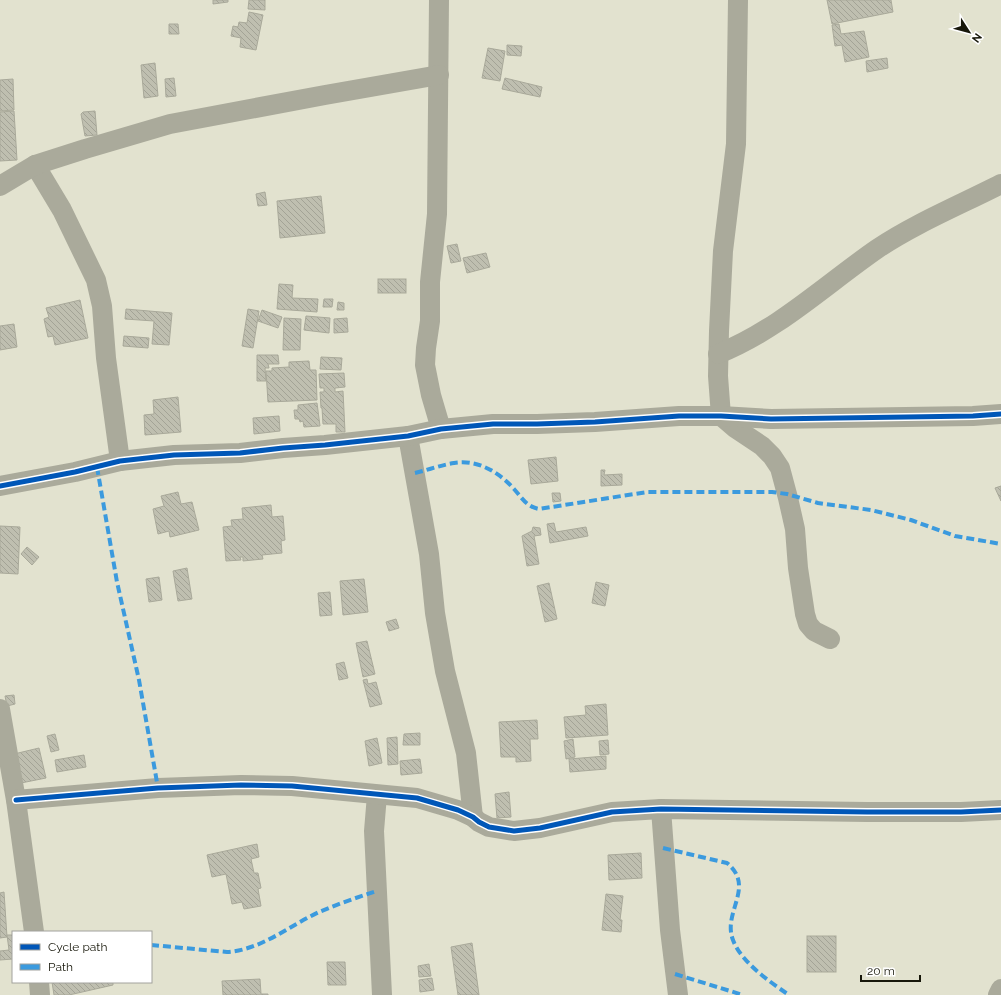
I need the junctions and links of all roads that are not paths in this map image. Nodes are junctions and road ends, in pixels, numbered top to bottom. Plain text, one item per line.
1 (439, 0) edge
2 (738, 0) edge
3 (439, 75) junction
4 (35, 165) junction
5 (1001, 184) edge
6 (0, 186) edge
7 (718, 354) junction
8 (1001, 414) edge
9 (721, 416) junction
10 (441, 429) junction
11 (408, 436) junction
12 (120, 461) junction
13 (0, 486) edge
14 (830, 639) dead end
15 (0, 709) edge
16 (377, 795) junction
17 (16, 800) junction
18 (662, 809) junction
19 (1001, 810) edge
20 (473, 817) junction
21 (34, 931) edge
22 (39, 983) edge
23 (1001, 989) edge
24 (40, 995) edge
25 (382, 995) edge
26 (678, 995) edge
27 (998, 995) edge

1 - 3 street
2 - 7 street
3 - 4 street
3 - 10 street
4 - 6 street
4 - 12 street
5 - 7 street
7 - 9 street
8 - 9 street
9 - 10 street
9 - 14 street
10 - 11 street
11 - 12 street
11 - 20 street
12 - 13 street
15 - 17 street
16 - 17 street
16 - 20 street
16 - 25 street
17 - 21 street
18 - 19 street
18 - 20 street
18 - 26 street
22 - 24 street
23 - 27 street

